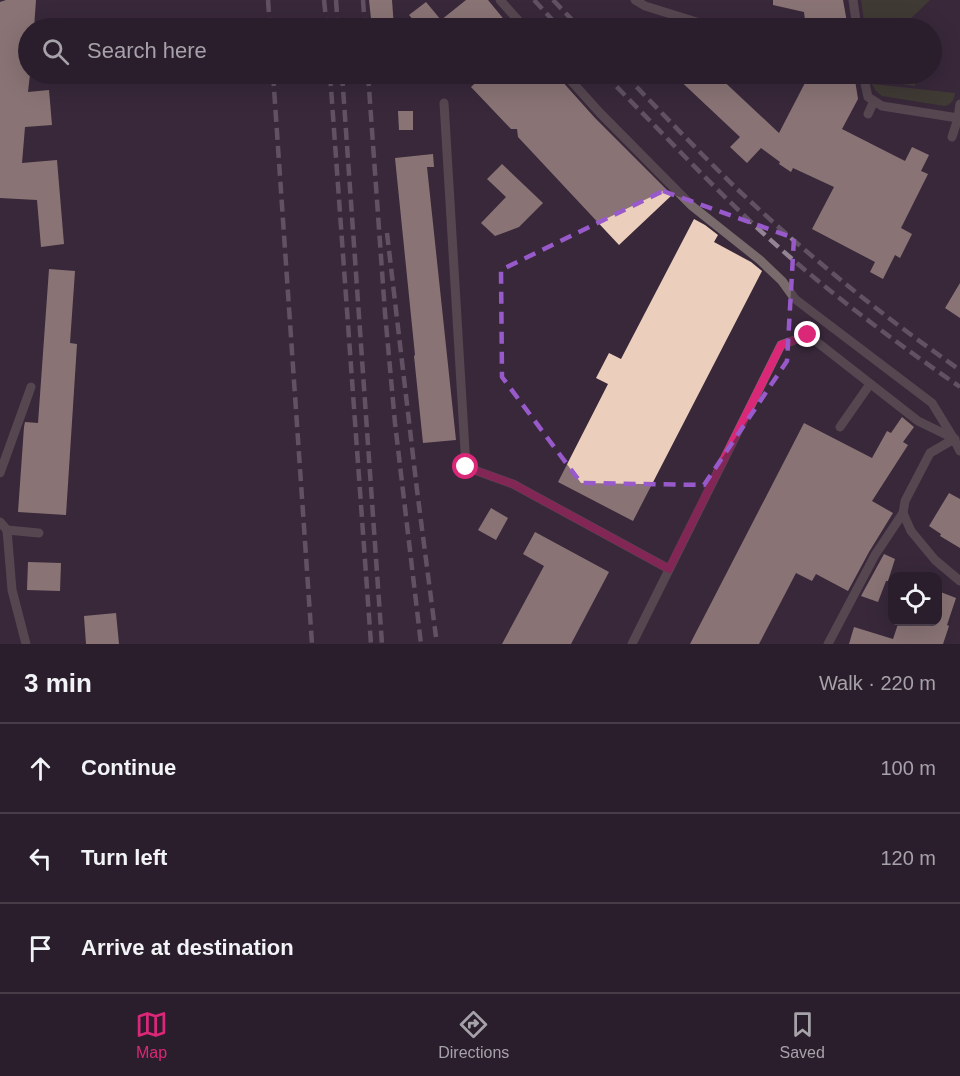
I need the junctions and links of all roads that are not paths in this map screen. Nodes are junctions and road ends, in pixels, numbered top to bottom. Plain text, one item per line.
1 (500, 0) edge
2 (635, 0) edge
3 (853, 0) edge
4 (516, 18) edge
5 (684, 18) edge
6 (856, 18) edge
7 (574, 84) edge
8 (865, 84) edge
9 (874, 101) junction
10 (444, 103) dead end
11 (960, 104) edge
12 (868, 114) dead end
13 (958, 118) junction
14 (952, 137) dead end
15 (870, 384) junction
16 (31, 387) dead end
17 (840, 427) dead end
18 (957, 440) edge
19 (960, 452) edge
20 (0, 472) edge
21 (903, 513) junction
22 (0, 522) edge
23 (7, 530) junction
24 (39, 533) dead end
25 (669, 569) junction
26 (960, 581) edge
27 (26, 644) edge
28 (632, 644) edge
29 (828, 644) edge

1 - 4 lane
2 - 5 lane
3 - 6 lane
7 - 18 lane
8 - 9 lane
9 - 12 lane
9 - 13 lane
10 - 25 lane
11 - 13 lane
13 - 14 lane
15 - 17 lane
15 - 18 lane
15 - 25 lane
16 - 20 lane
18 - 19 lane
18 - 21 lane
21 - 26 lane
21 - 29 lane
22 - 23 lane
23 - 24 lane
23 - 27 lane
25 - 28 lane

